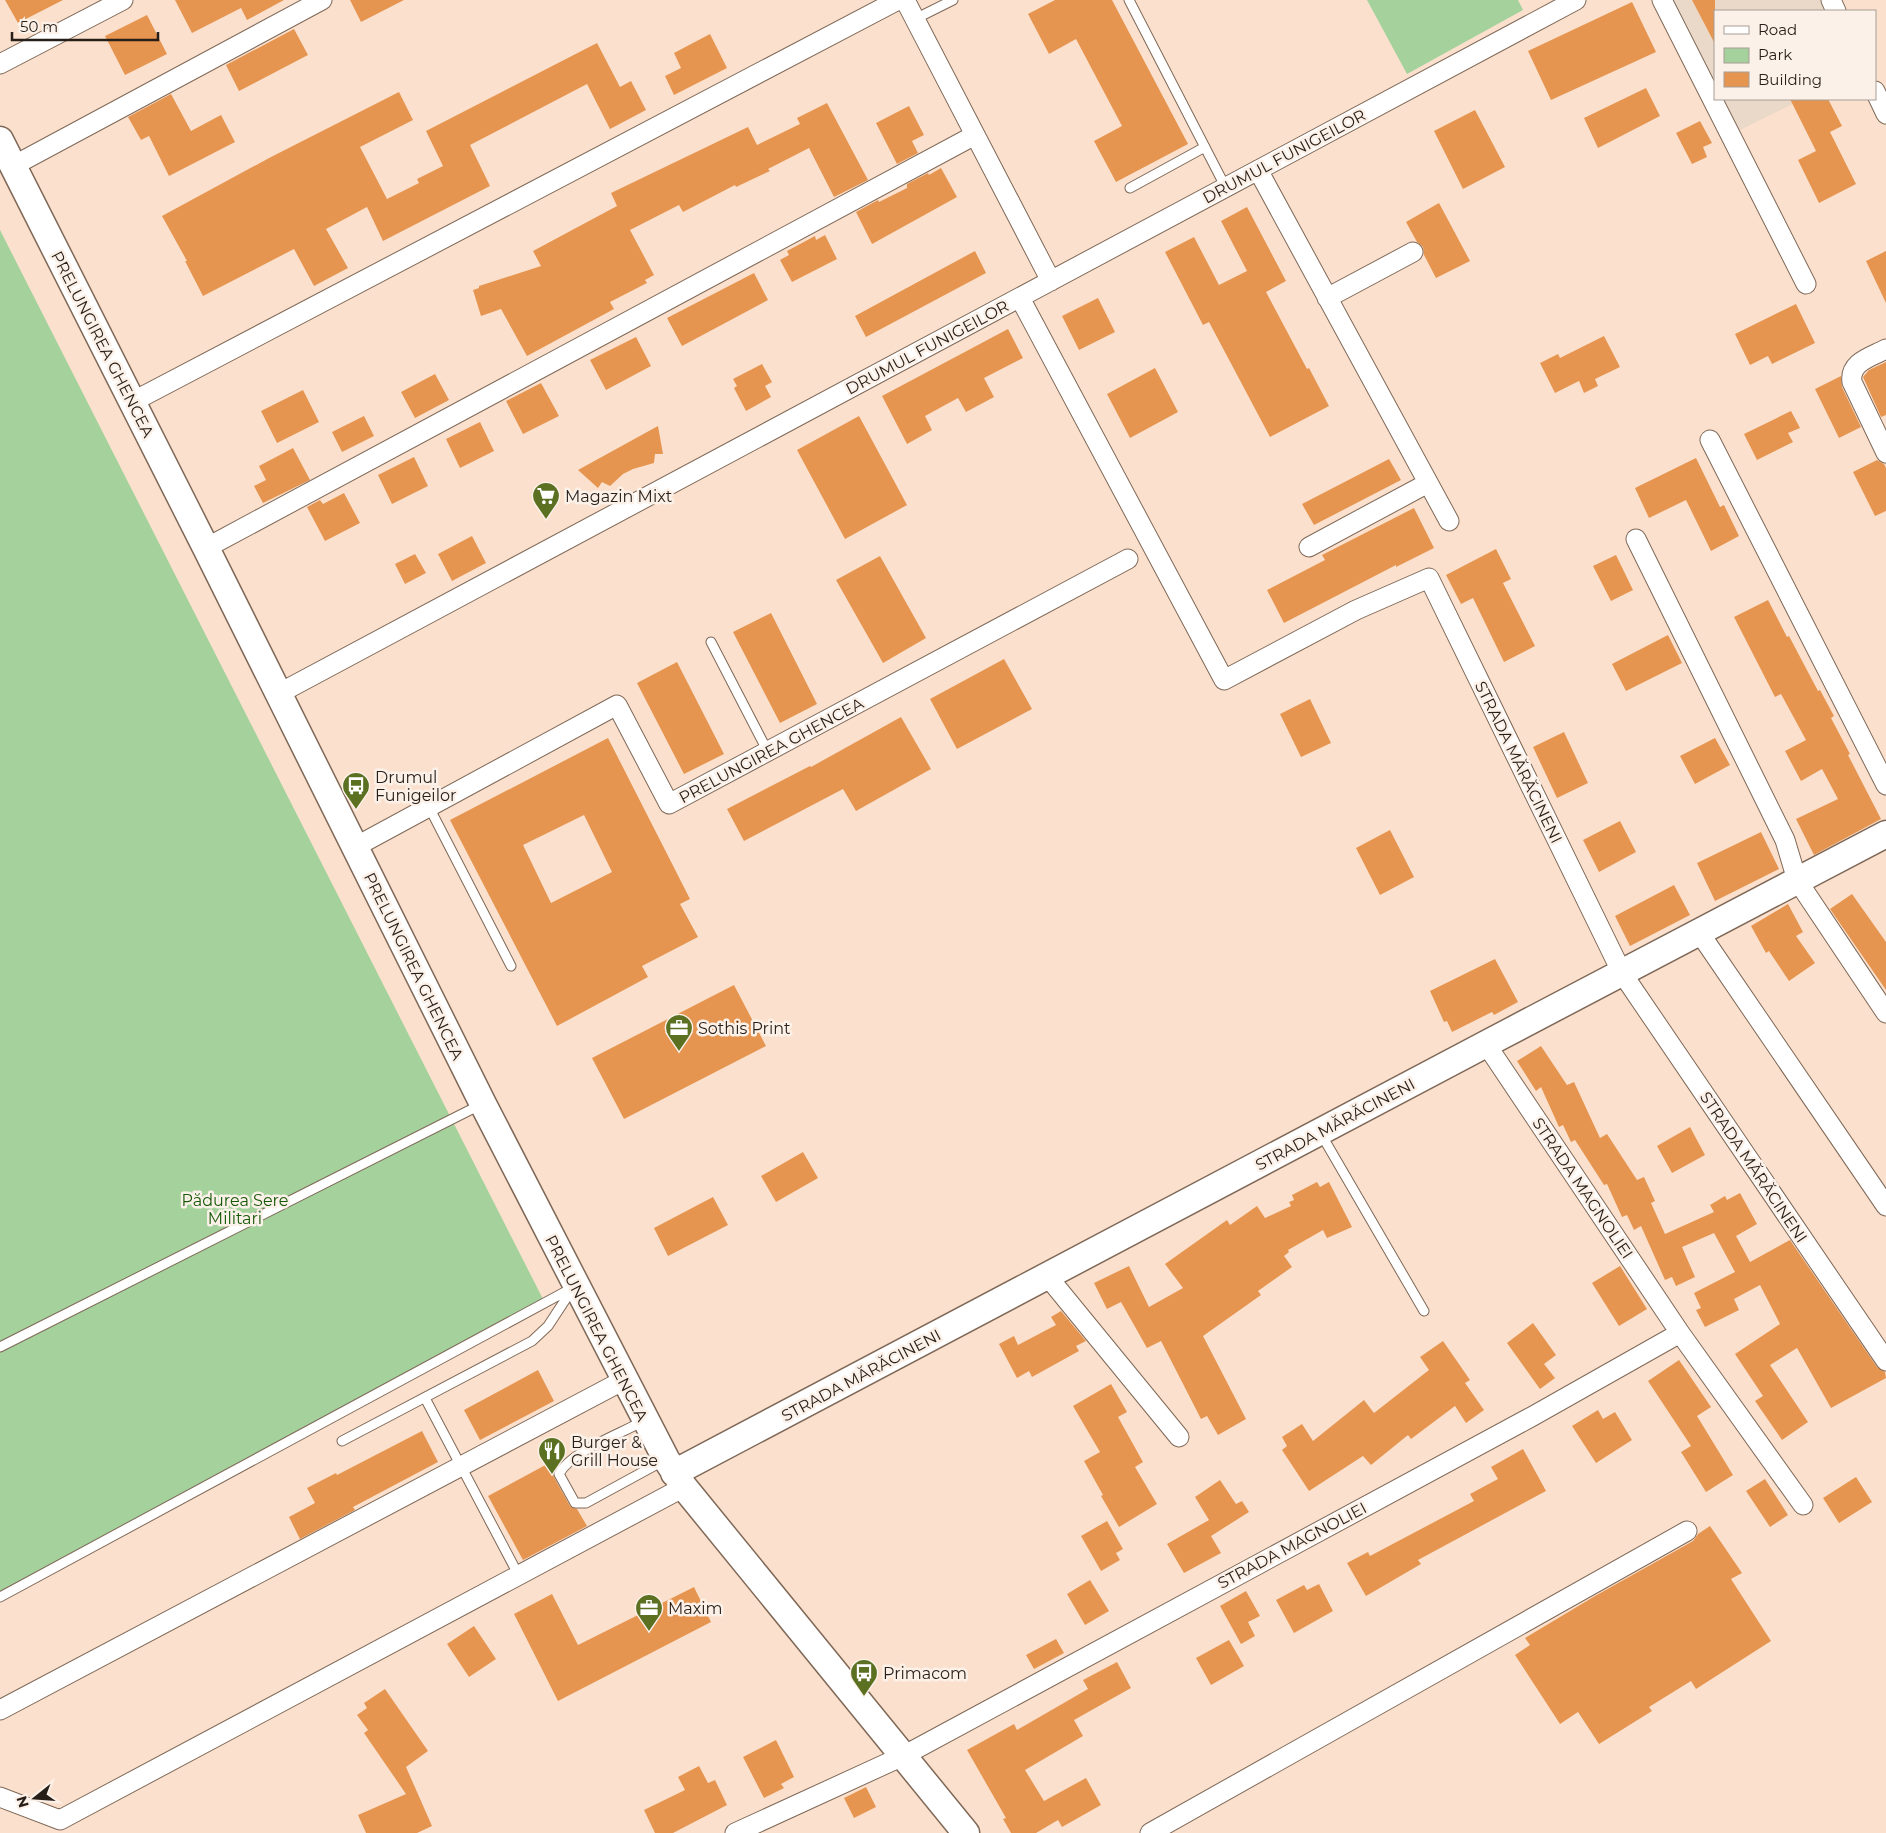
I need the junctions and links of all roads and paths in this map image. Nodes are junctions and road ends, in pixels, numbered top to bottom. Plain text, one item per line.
1 (123, 0) edge
2 (322, 0) edge
3 (898, 0) edge
4 (905, 0) edge
5 (953, 0) edge
6 (1129, 0) edge
7 (1576, 0) edge
8 (1662, 0) edge
9 (915, 19) junction
10 (0, 64) edge
11 (1876, 93) edge
12 (1886, 114) edge
13 (975, 134) junction
14 (1205, 147) junction
15 (6, 158) edge
16 (1258, 170) junction
17 (1130, 188) dead end
18 (1226, 188) junction
19 (1413, 252) dead end
20 (1051, 281) junction
21 (1806, 284) dead end
22 (1020, 298) junction
23 (1327, 298) junction
24 (1886, 349) edge
25 (132, 402) junction
26 (1710, 440) dead end
27 (1886, 453) edge
28 (1428, 483) junction
29 (1449, 521) dead end
30 (1636, 539) dead end
31 (1309, 546) dead end
32 (206, 548) junction
33 (1128, 559) dead end
34 (711, 642) dead end
35 (278, 694) junction
36 (768, 752) junction
37 (1886, 785) edge
38 (429, 807) junction
39 (1886, 834) edge
40 (355, 847) junction
41 (1797, 880) junction
42 (1699, 932) junction
43 (511, 966) dead end
44 (1622, 973) junction
45 (1886, 1014) edge
46 (1486, 1044) junction
47 (483, 1104) junction
48 (1320, 1132) junction
49 (1886, 1206) edge
50 (1048, 1276) junction
51 (575, 1286) junction
52 (1424, 1310) dead end
53 (1680, 1332) junction
54 (0, 1347) edge
55 (1886, 1361) edge
56 (624, 1380) junction
57 (425, 1398) junction
58 (645, 1420) junction
59 (1179, 1438) dead end
60 (342, 1442) dead end
61 (461, 1466) junction
62 (675, 1473) junction
63 (1803, 1505) dead end
64 (1687, 1531) dead end
65 (519, 1576) junction
66 (0, 1597) edge
67 (0, 1710) edge
68 (903, 1756) junction
69 (0, 1797) edge
70 (735, 1833) edge
71 (966, 1833) edge
72 (1150, 1833) edge

1 - 10 street
2 - 15 street
3 - 25 street
4 - 9 street
5 - 9 lane
6 - 14 lane
7 - 16 street, DRUMUL FUNIGEILOR
8 - 21 street
9 - 13 street
11 - 12 street
13 - 20 street
13 - 32 street
14 - 17 lane
14 - 18 lane
15 - 25 main road, PRELUNGIREA GHENCEA
16 - 18 street, DRUMUL FUNIGEILOR
16 - 23 street
18 - 20 street, DRUMUL FUNIGEILOR
19 - 23 street
20 - 22 street, DRUMUL FUNIGEILOR
22 - 35 street, DRUMUL FUNIGEILOR
22 - 44 street, STRADA MĂRĂCINENI
23 - 28 street
24 - 27 street
25 - 32 main road, PRELUNGIREA GHENCEA
26 - 37 street
28 - 29 street
28 - 31 street
30 - 41 street
32 - 35 main road, PRELUNGIREA GHENCEA
33 - 36 street, PRELUNGIREA GHENCEA
34 - 36 lane
35 - 40 main road, PRELUNGIREA GHENCEA
36 - 38 street, PRELUNGIREA GHENCEA
38 - 40 street, PRELUNGIREA GHENCEA
38 - 43 lane
39 - 41 main road, STRADA MĂRĂCINENI
40 - 47 main road, PRELUNGIREA GHENCEA
41 - 42 main road, STRADA MĂRĂCINENI
41 - 45 street
42 - 44 main road, STRADA MĂRĂCINENI
42 - 49 street
44 - 46 main road, STRADA MĂRĂCINENI
44 - 55 street, STRADA MĂRĂCINENI
46 - 48 main road, STRADA MĂRĂCINENI
46 - 53 street, STRADA MAGNOLIEI
47 - 51 main road, PRELUNGIREA GHENCEA
47 - 54 lane
48 - 50 main road, STRADA MĂRĂCINENI
48 - 52 lane
50 - 59 street
50 - 62 main road, STRADA MĂRĂCINENI
51 - 56 main road, PRELUNGIREA GHENCEA
51 - 57 lane
51 - 66 lane
53 - 63 street, STRADA MAGNOLIEI
53 - 68 street, STRADA MAGNOLIEI
56 - 58 main road, PRELUNGIREA GHENCEA
56 - 61 street
57 - 60 lane
57 - 61 lane
58 - 62 main road, PRELUNGIREA GHENCEA
58 - 62 lane
61 - 65 lane
61 - 67 street
62 - 65 street
62 - 68 main road, PRELUNGIREA GHENCEA
64 - 72 street
65 - 69 street
68 - 70 street, STRADA MAGNOLIEI
68 - 71 main road, PRELUNGIREA GHENCEA

